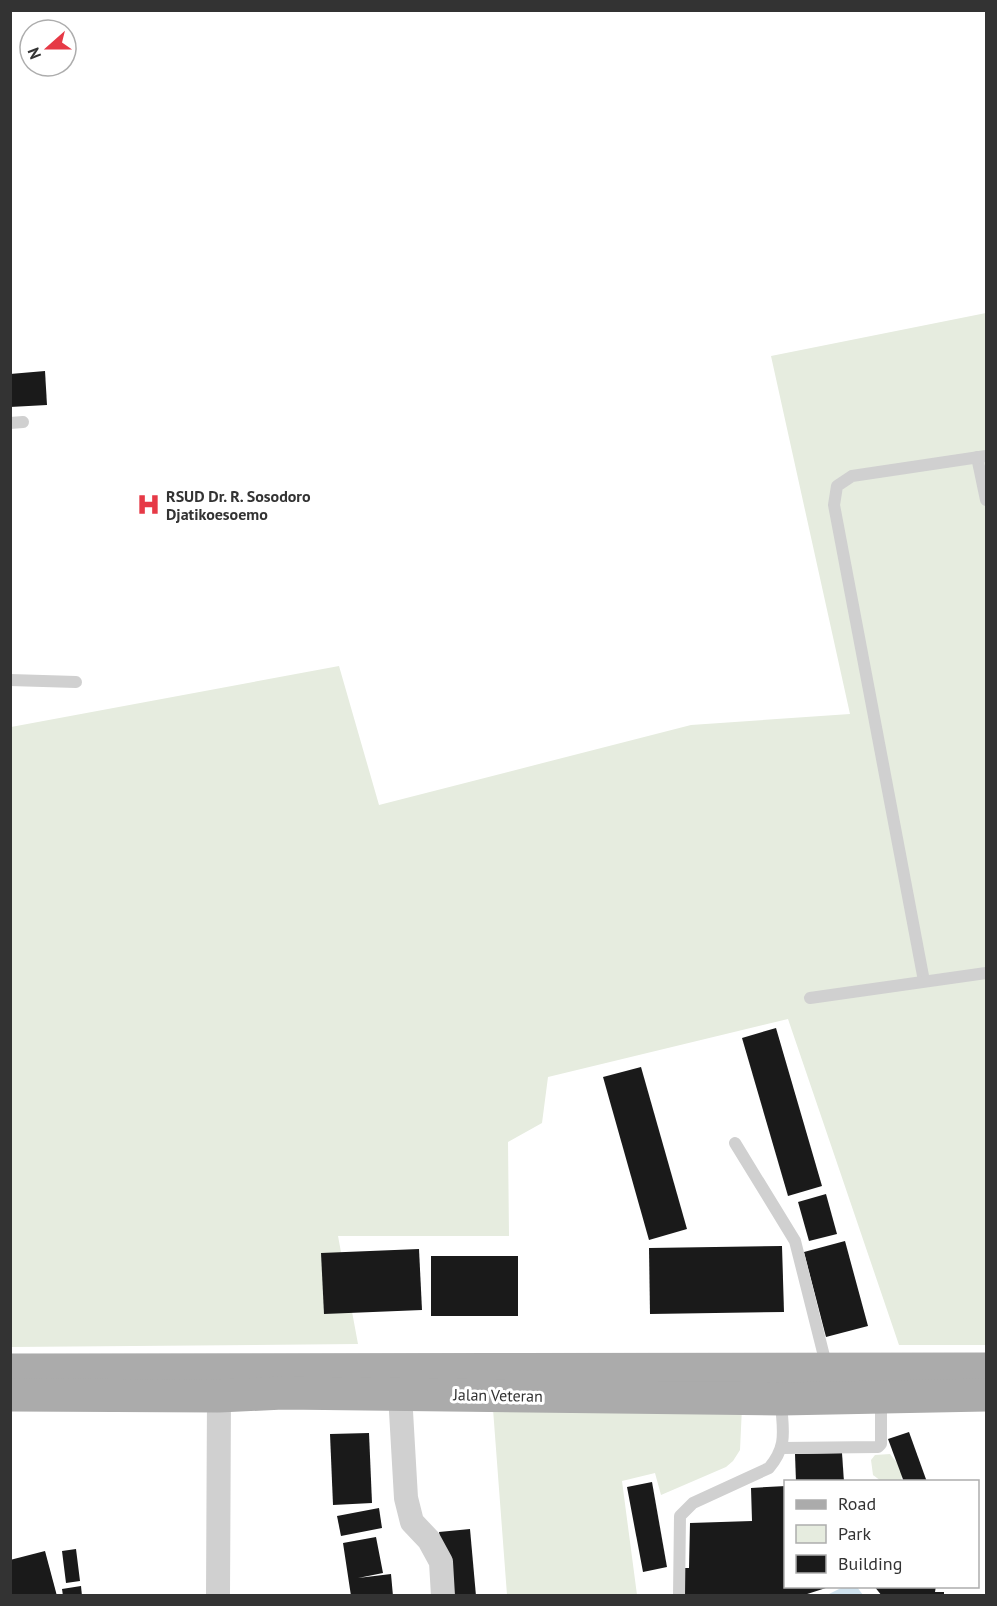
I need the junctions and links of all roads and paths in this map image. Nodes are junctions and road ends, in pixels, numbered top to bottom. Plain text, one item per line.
1 (982, 457) edge
2 (987, 500) edge
3 (10, 680) edge
4 (76, 682) dead end
5 (987, 973) edge
6 (924, 981) junction
7 (810, 998) dead end
8 (735, 1143) dead end
9 (828, 1369) junction
10 (987, 1369) edge
11 (10, 1370) edge
12 (400, 1394) junction
13 (10, 1395) edge
14 (987, 1395) edge
15 (219, 1396) junction
16 (881, 1396) junction
17 (781, 1399) junction
18 (783, 1448) junction
19 (218, 1596) edge
20 (443, 1596) edge
21 (679, 1596) edge

1 - 2 lane
1 - 6 lane
3 - 4 lane
5 - 6 lane
6 - 7 lane
8 - 9 lane
9 - 10 main road, Jalan Veteran
9 - 11 main road, Jalan Veteran
12 - 15 main road, Jalan Veteran
12 - 17 main road, Jalan Veteran
12 - 20 street
13 - 15 main road, Jalan Veteran
14 - 16 main road, Jalan Veteran
15 - 19 street
16 - 17 main road, Jalan Veteran
16 - 18 lane
17 - 18 lane
18 - 21 lane

